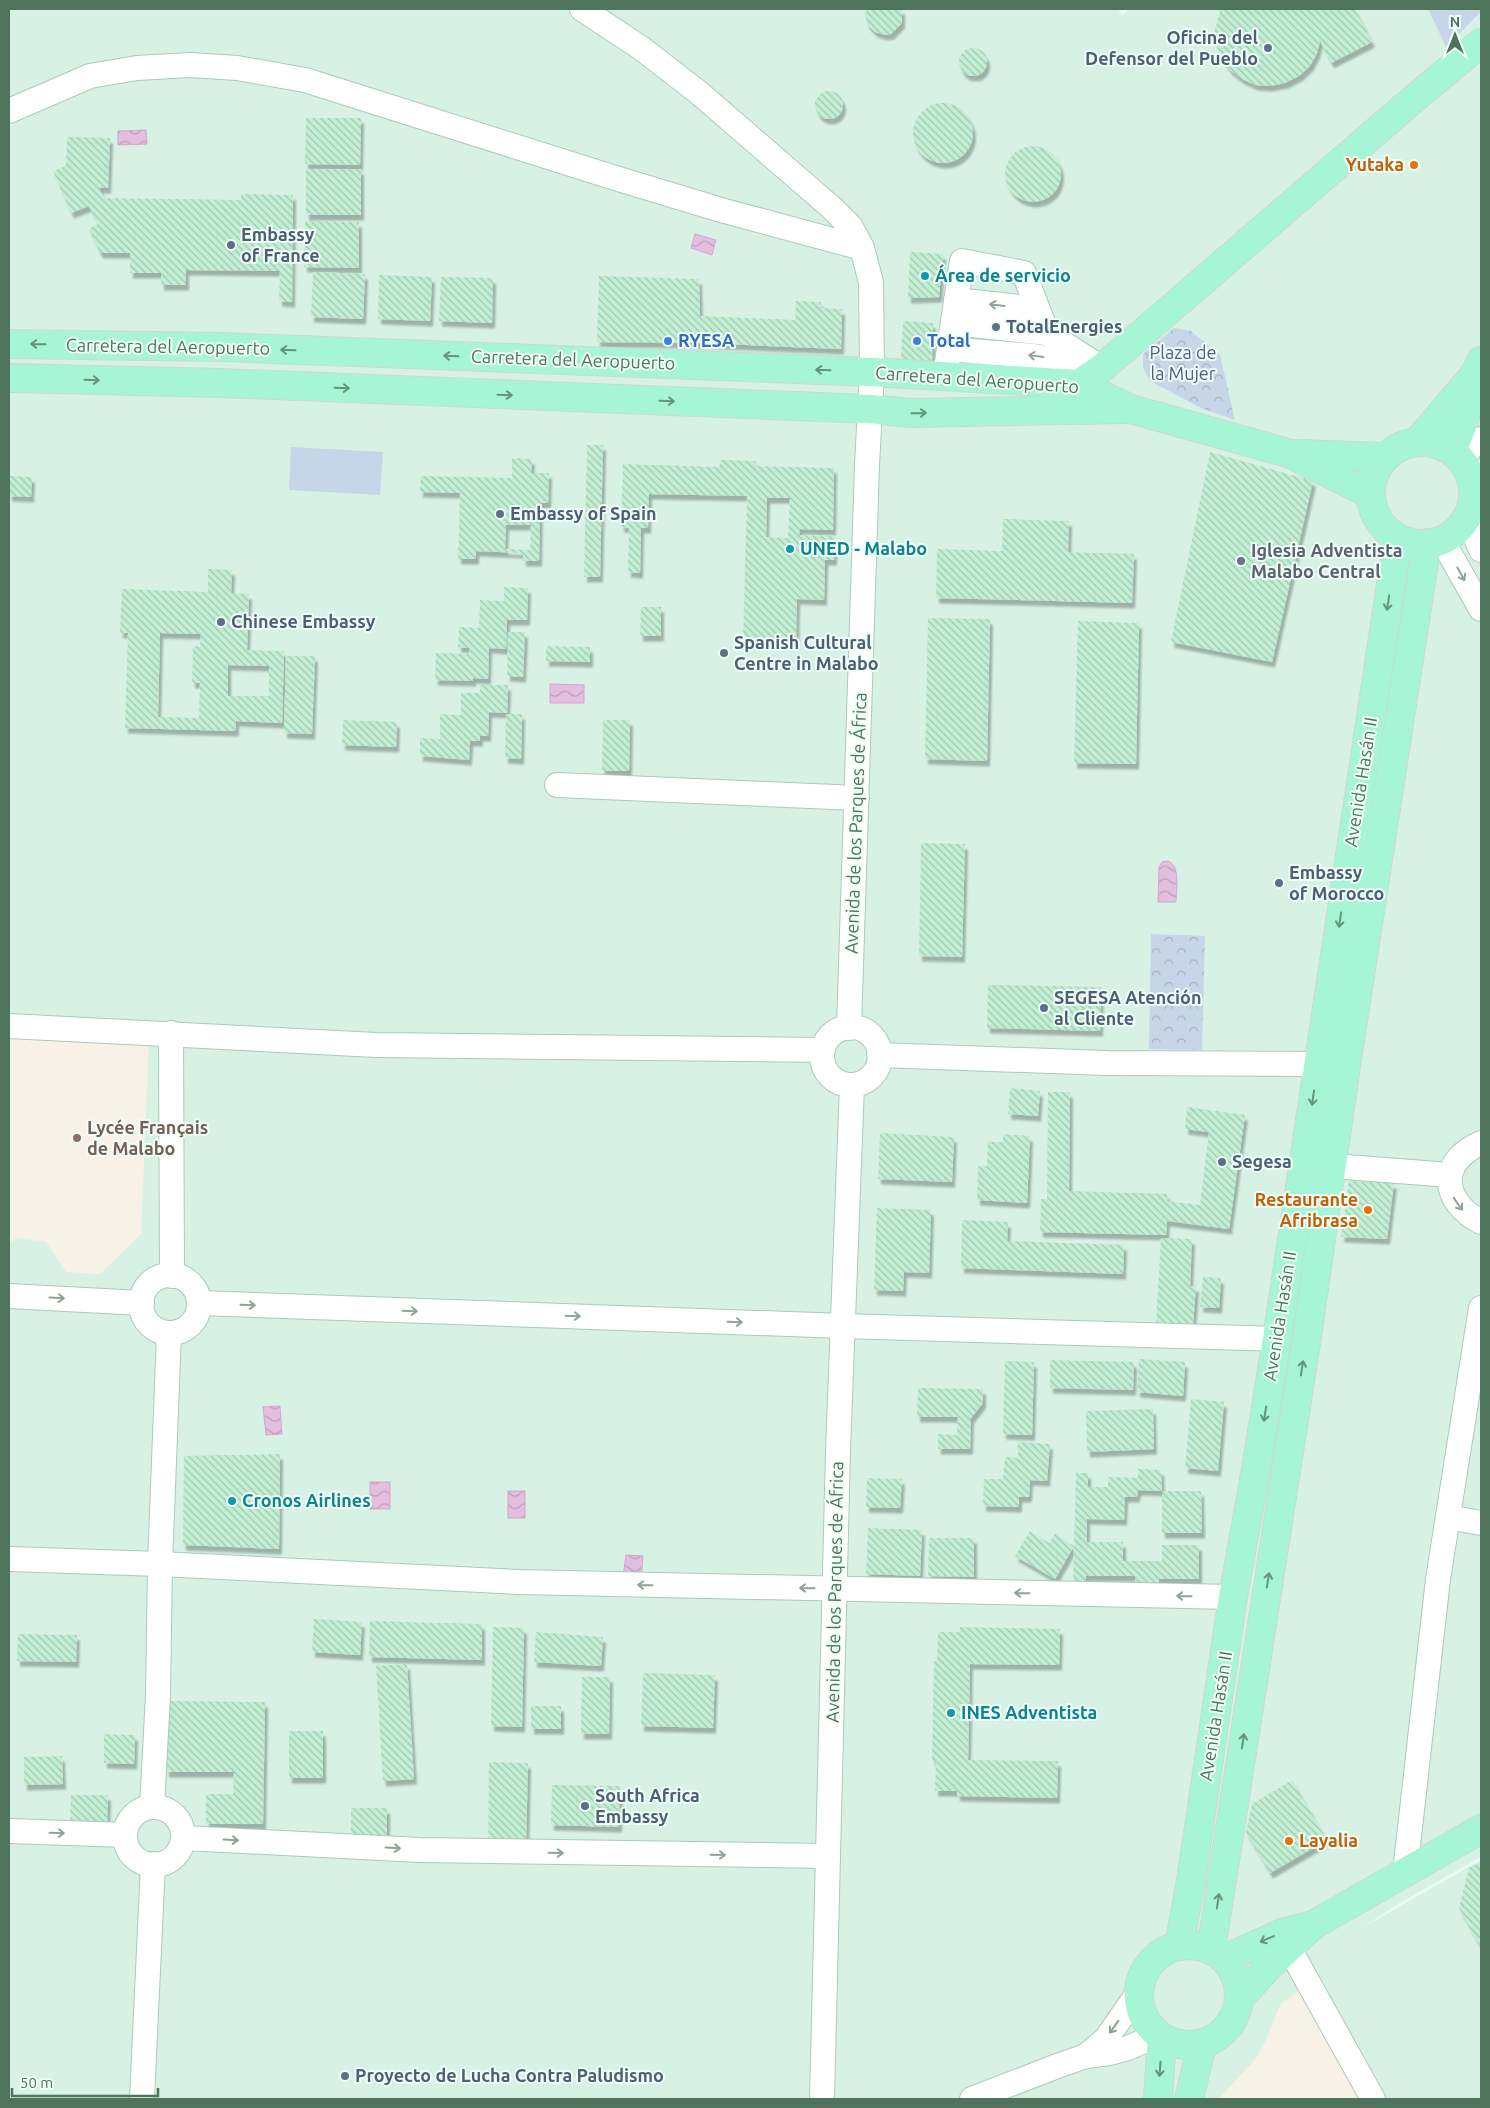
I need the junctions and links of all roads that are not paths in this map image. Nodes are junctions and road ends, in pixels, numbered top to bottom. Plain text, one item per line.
1 (582, 9) edge
2 (1481, 43) edge
3 (9, 111) edge
4 (862, 248) junction
5 (956, 300) junction
6 (1038, 309) junction
7 (953, 323) junction
8 (1046, 333) junction
9 (9, 344) edge
10 (949, 349) junction
11 (1102, 368) junction
12 (1478, 368) edge
13 (872, 372) junction
14 (946, 376) junction
15 (9, 378) edge
16 (1079, 384) junction
17 (870, 409) junction
18 (1064, 409) junction
19 (1131, 409) junction
20 (1481, 439) edge
21 (1417, 442) junction
22 (1291, 454) junction
23 (1385, 457) junction
24 (1466, 466) edge
25 (1370, 494) junction
26 (1467, 517) junction
27 (1398, 538) junction
28 (1434, 541) junction
29 (1481, 550) edge
30 (1481, 609) edge
31 (557, 785) dead end
32 (857, 798) junction
33 (9, 1026) edge
34 (849, 1028) junction
35 (171, 1033) junction
36 (822, 1050) junction
37 (879, 1055) junction
38 (1318, 1064) junction
39 (852, 1085) junction
40 (1481, 1143) edge
41 (1333, 1166) junction
42 (1450, 1175) junction
43 (1481, 1222) edge
44 (172, 1276) junction
45 (9, 1296) edge
46 (142, 1303) junction
47 (199, 1303) junction
48 (1481, 1308) edge
49 (843, 1326) junction
50 (169, 1333) junction
51 (1277, 1339) junction
52 (1448, 1517) junction
53 (1481, 1523) edge
54 (9, 1559) edge
55 (160, 1564) junction
56 (836, 1589) junction
57 (1233, 1597) junction
58 (152, 1807) junction
59 (1481, 1829) edge
60 (9, 1831) edge
61 (125, 1836) junction
62 (182, 1838) junction
63 (828, 1856) junction
64 (153, 1864) junction
65 (1406, 1872) junction
66 (1313, 1925) junction
67 (1179, 1946) junction
68 (1290, 1948) junction
69 (1217, 1954) junction
70 (1138, 1993) junction
71 (1240, 1998) junction
72 (1160, 2036) junction
73 (1202, 2044) junction
74 (1086, 2056) junction
75 (142, 2099) edge
76 (822, 2099) edge
77 (972, 2099) edge
78 (1158, 2099) edge
79 (1189, 2099) edge
80 (1373, 2099) edge

1 - 4 street, Avenida de los Parques de África
2 - 11 main road
3 - 4 street
4 - 13 street, Avenida de los Parques de África
6 -> 5 street
5 - 6 street
5 - 7 street
6 - 8 street
7 - 8 street
7 - 10 street
8 - 11 street
13 -> 9 main road, Carretera del Aeropuerto
11 -> 10 street
10 - 14 street
11 - 16 main road
12 - 21 main road
12 - 24 main road
13 - 14 main road, Carretera del Aeropuerto
13 - 17 street, Avenida de los Parques de África
14 - 16 main road, Carretera del Aeropuerto
15 -> 17 main road, Carretera del Aeropuerto
16 - 18 main road
16 - 19 main road, Carretera del Aeropuerto
17 -> 18 main road, Carretera del Aeropuerto
17 - 32 street, Avenida de los Parques de África
18 - 19 main road, Carretera del Aeropuerto
19 - 22 main road, Carretera del Aeropuerto
20 - 24 street
21 - 23 main road
21 - 24 main road
22 - 23 main road, Carretera del Aeropuerto
22 - 25 main road, Carretera del Aeropuerto
23 - 25 main road
24 - 26 main road
25 - 27 main road
26 - 28 main road
26 - 29 street
27 - 28 main road
27 -> 38 main road, Avenida Hasán II
28 -> 30 street
28 - 41 main road, Avenida Hasán II
31 - 32 street
32 - 34 street, Avenida de los Parques de África
33 - 35 street
34 - 36 street
34 - 37 street
35 - 36 street
35 - 44 street
36 - 39 street
37 - 38 street
37 - 39 street
38 -> 51 main road, Avenida Hasán II
39 - 49 street, Avenida de los Parques de África
40 - 42 street
41 - 42 street
69 -> 41 main road, Avenida Hasán II
42 -> 43 street
44 - 46 street
44 - 47 street
45 -> 46 street
46 - 50 street
47 -> 49 street
47 - 50 street
48 - 52 street
49 - 51 street
49 - 56 street, Avenida de los Parques de África
50 - 55 street
51 -> 57 main road, Avenida Hasán II
52 - 53 street
52 - 65 street
54 - 55 street
56 -> 55 street
55 - 58 street
57 -> 56 street
56 - 63 street, Avenida de los Parques de África
57 - 67 main road, Avenida Hasán II
58 - 61 street
58 - 62 street
59 - 65 main road
60 -> 61 street
61 - 64 street
62 -> 63 street
62 - 64 street
63 - 76 street, Avenida de los Parques de África
64 - 75 street
65 - 66 main road
66 - 68 main road
66 -> 69 main road
67 - 69 main road
67 - 70 main road
68 - 71 main road
68 - 80 street
69 - 71 main road
70 - 72 main road
70 -> 74 street
71 - 73 main road
72 - 73 main road
72 - 74 street
72 -> 78 main road
73 - 79 main road
74 - 77 street

